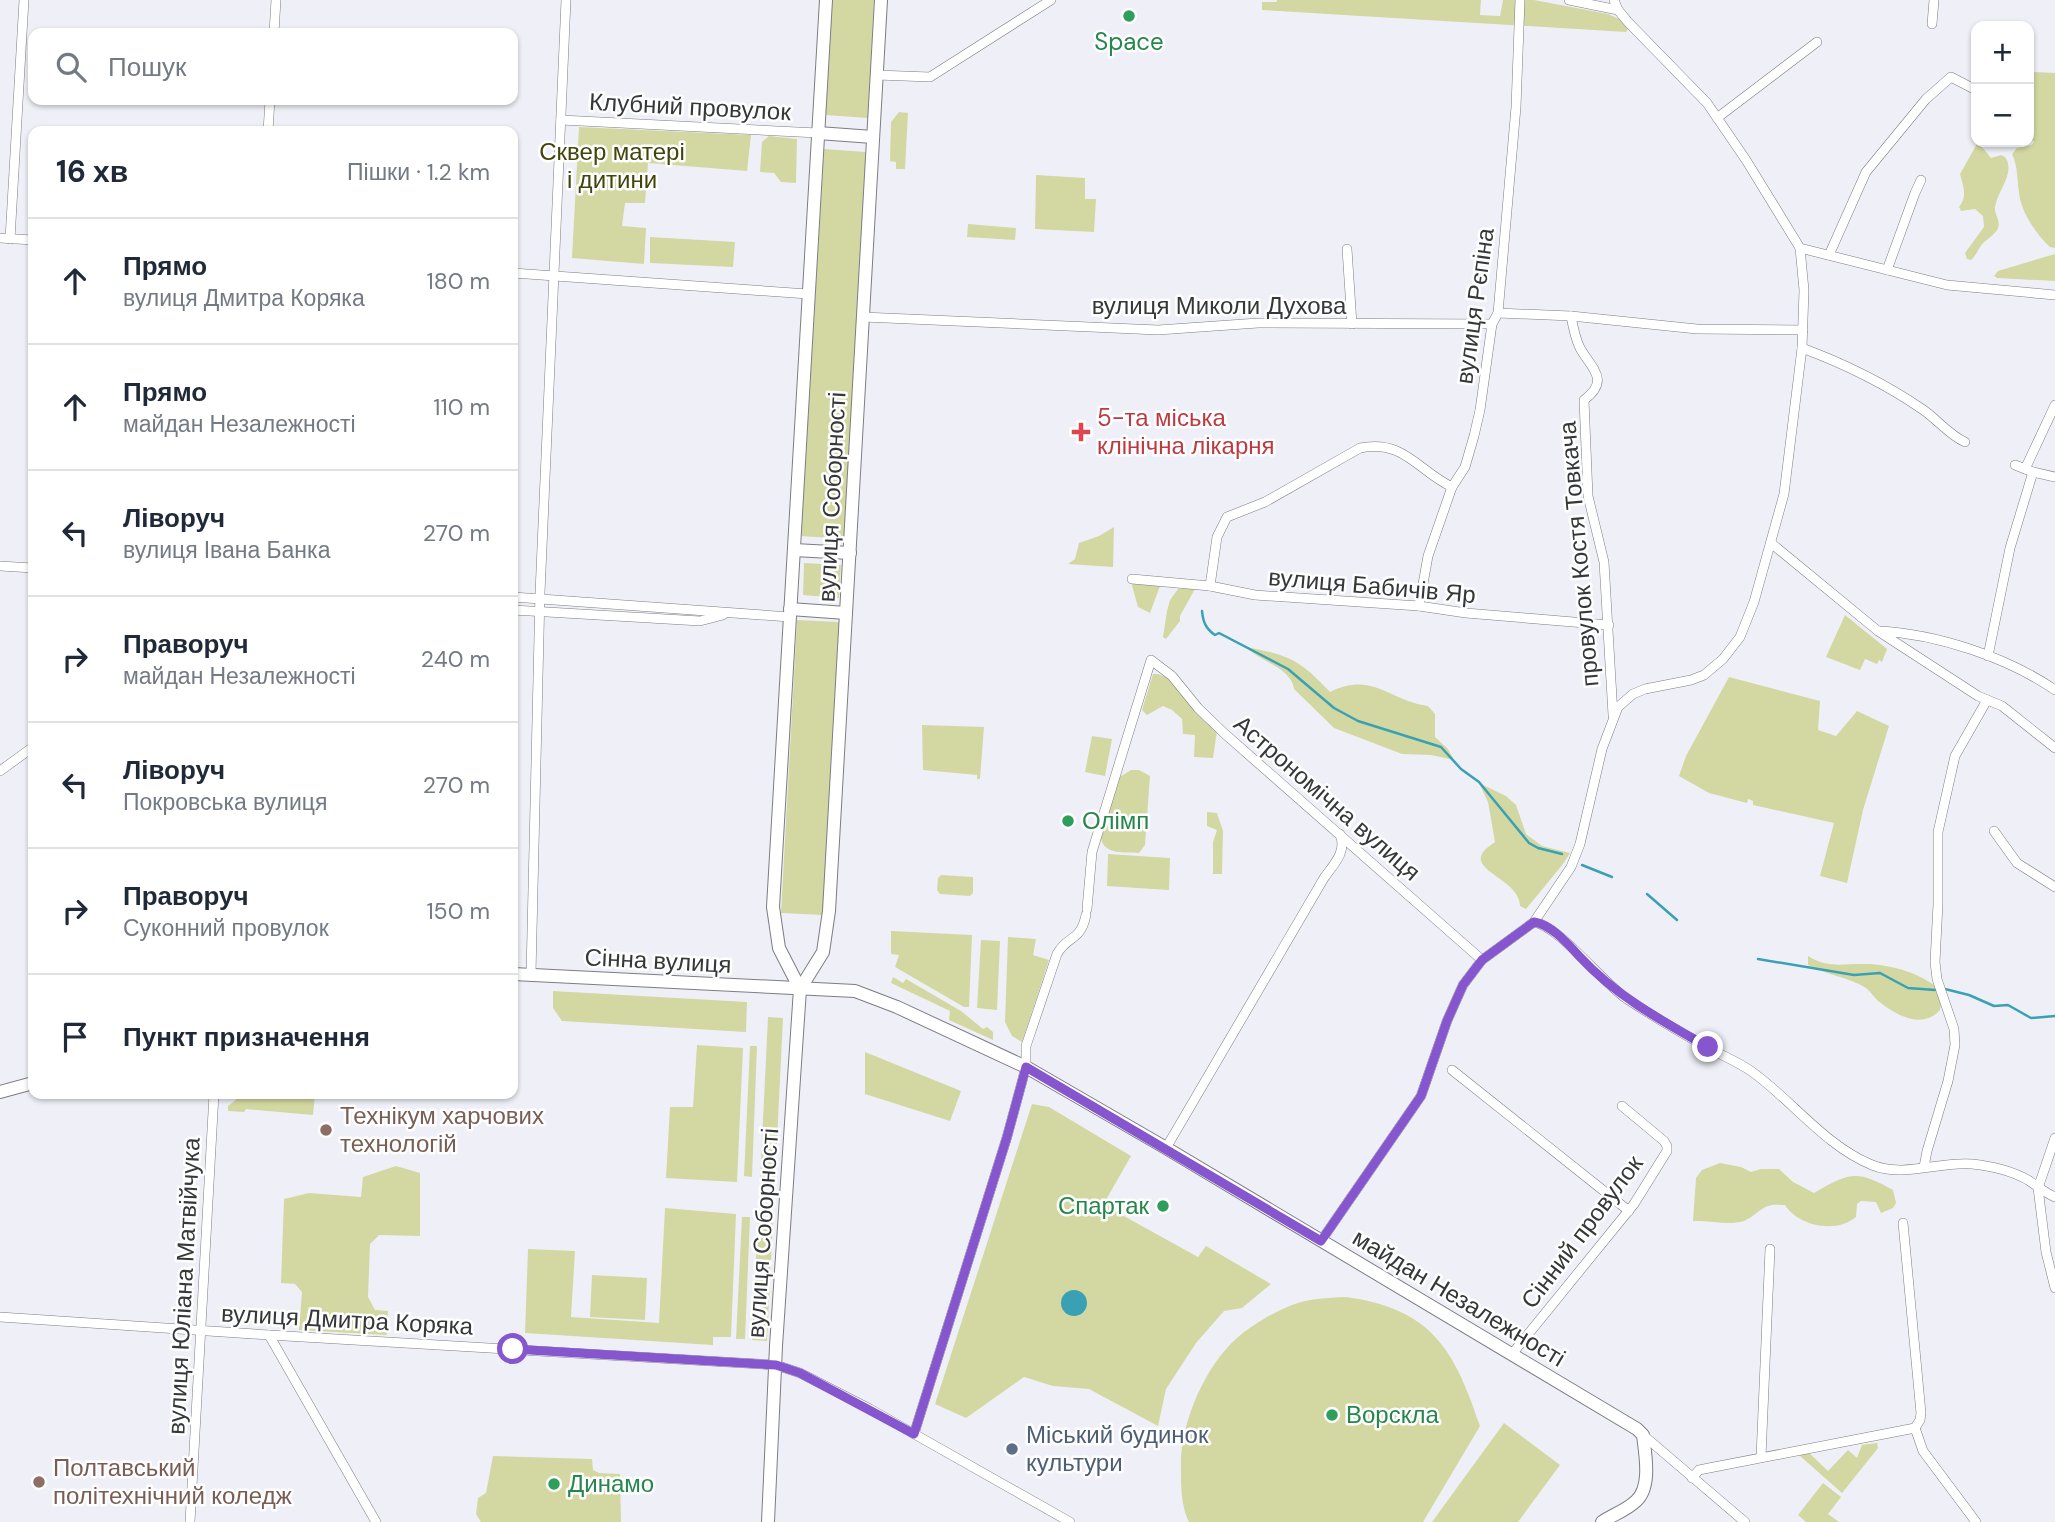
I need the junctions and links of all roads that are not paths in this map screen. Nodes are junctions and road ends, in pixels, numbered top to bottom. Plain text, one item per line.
1 (276, 0) edge
2 (566, 0) edge
3 (826, 0) edge
4 (881, 0) edge
5 (1051, 0) edge
6 (1520, 0) edge
7 (1569, 0) edge
8 (1934, 0) edge
9 (23, 4) edge
10 (1616, 5) edge
11 (1932, 24) dead end
12 (274, 28) edge
13 (1817, 42) dead end
14 (877, 75) junction
15 (1971, 87) edge
16 (270, 105) edge
17 (1717, 118) junction
18 (561, 120) junction
19 (268, 126) edge
20 (818, 133) junction
21 (873, 137) junction
22 (1922, 180) dead end
23 (5, 239) edge
24 (28, 240) edge
25 (1800, 248) junction
26 (1347, 249) dead end
27 (1829, 255) junction
28 (1887, 270) junction
29 (518, 273) edge
30 (554, 276) junction
31 (808, 294) junction
32 (2055, 295) edge
33 (1498, 313) junction
34 (1571, 316) junction
35 (863, 317) junction
36 (1352, 324) junction
37 (1492, 324) junction
38 (1803, 330) junction
39 (1802, 348) junction
40 (2055, 405) edge
41 (1965, 442) dead end
42 (2015, 465) dead end
43 (2029, 470) junction
44 (2055, 477) edge
45 (1452, 487) junction
46 (1771, 542) junction
47 (794, 550) junction
48 (849, 554) junction
49 (0, 566) edge
50 (28, 568) edge
51 (1132, 579) dead end
52 (1210, 586) junction
53 (518, 597) edge
54 (540, 598) junction
55 (1419, 606) junction
56 (518, 610) edge
57 (540, 611) junction
58 (732, 613) junction
59 (790, 613) junction
60 (846, 613) junction
61 (1609, 625) junction
62 (1878, 631) junction
63 (1987, 656) junction
64 (2055, 690) edge
65 (1987, 701) junction
66 (1613, 716) junction
67 (2055, 748) edge
68 (28, 751) edge
69 (0, 771) edge
70 (1338, 831) junction
71 (1994, 831) dead end
72 (1341, 855) junction
73 (1368, 860) junction
74 (2055, 887) edge
75 (1534, 922) junction
76 (1482, 960) junction
77 (518, 974) edge
78 (531, 974) junction
79 (800, 989) junction
80 (1026, 1067) junction
81 (1452, 1070) dead end
82 (28, 1084) edge
83 (0, 1092) edge
84 (214, 1099) edge
85 (1622, 1106) dead end
86 (2055, 1138) edge
87 (1166, 1148) junction
88 (1924, 1167) junction
89 (2038, 1188) junction
90 (2055, 1197) edge
91 (1629, 1210) junction
92 (1903, 1223) dead end
93 (1321, 1241) junction
94 (1770, 1249) dead end
95 (2055, 1288) edge
96 (0, 1317) edge
97 (201, 1331) junction
98 (269, 1335) junction
99 (1512, 1354) junction
100 (776, 1365) junction
101 (1914, 1428) junction
102 (914, 1434) junction
103 (1643, 1434) junction
104 (1761, 1457) junction
105 (1692, 1478) junction
106 (190, 1522) edge
107 (376, 1522) edge
108 (768, 1522) edge
109 (1070, 1522) edge
110 (1602, 1522) edge
111 (1745, 1522) edge
112 (1976, 1522) edge

1 - 12 street
2 - 18 street
3 - 20 main road, вулиця Соборності
4 - 14 main road, вулиця Соборності
5 - 14 street
6 - 33 street, вулиця Рєпіна
7 - 10 street
8 - 11 street
9 - 23 street
10 - 17 street
13 - 17 street
14 - 21 main road, вулиця Соборності
15 - 27 street
16 - 19 street
17 - 25 street
18 - 20 street, Клубний провулок
18 - 30 street
20 - 21 main road
20 - 31 main road, вулиця Соборності
21 - 35 main road, вулиця Соборності
22 - 28 street
23 - 24 street
25 - 27 street
25 - 38 street
26 - 36 street
27 - 28 street
28 - 32 street
29 - 30 street
30 - 31 street
30 - 54 street
31 - 47 main road, вулиця Соборності
33 - 34 street
33 - 37 street, вулиця Рєпіна
34 - 38 street
34 - 61 street, провулок Костя Товкача
35 - 36 street, вулиця Миколи Духова
35 - 48 main road, вулиця Соборності
36 - 37 street, вулиця Миколи Духова
37 - 45 street, вулиця Рєпіна
38 - 39 street
39 - 41 street
39 - 46 street
40 - 43 street
42 - 43 street
43 - 44 street
43 - 63 street
45 - 52 street
45 - 55 street, вулиця Рєпіна
46 - 62 street
46 - 66 street
47 - 48 main road
47 - 59 main road, вулиця Соборності
48 - 60 main road, вулиця Соборності
49 - 50 street
51 - 52 street, вулиця Бабичів Яр
52 - 55 street, вулиця Бабичів Яр
53 - 54 street
54 - 57 street
54 - 58 street
55 - 61 street, вулиця Бабичів Яр
56 - 57 street
57 - 58 street
57 - 78 street
58 - 59 street
59 - 60 main road
59 - 79 main road, вулиця Соборності
60 - 79 main road, вулиця Соборності
61 - 66 street, провулок Костя Товкача
62 - 63 street
62 - 65 street
63 - 64 street
65 - 67 street
65 - 88 street
66 - 75 street
68 - 69 street
70 - 72 street
70 - 73 street, Астрономічна вулиця
70 - 80 street, Астрономічна вулиця
71 - 74 street
72 - 73 street
72 - 87 street
73 - 76 street, Астрономічна вулиця
75 - 76 street
75 - 88 street
76 - 93 street
77 - 78 main road, Сінна вулиця
78 - 79 main road, Сінна вулиця
79 - 80 main road, майдан Незалежності
79 - 100 main road, вулиця Соборності
80 - 87 main road, майдан Незалежності
80 - 102 street
81 - 91 street
82 - 83 main road
84 - 97 street, вулиця Юліана Матвійчука
85 - 91 street, Сінний провулок
86 - 89 street
87 - 93 main road, майдан Незалежності
88 - 89 street
89 - 90 street
89 - 95 street
91 - 99 street, Сінний провулок
92 - 101 street
93 - 99 main road, майдан Незалежності
94 - 104 street
96 - 97 street, вулиця Дмитра Коряка
97 - 98 street, вулиця Дмитра Коряка
97 - 106 street, вулиця Юліана Матвійчука
98 - 100 street, вулиця Дмитра Коряка
98 - 107 street
99 - 103 main road, майдан Незалежності
100 - 102 street
100 - 108 main road, вулиця Соборності
101 - 104 street
101 - 112 street
102 - 109 street
103 - 105 street
103 - 110 main road
104 - 105 street
105 - 111 street

